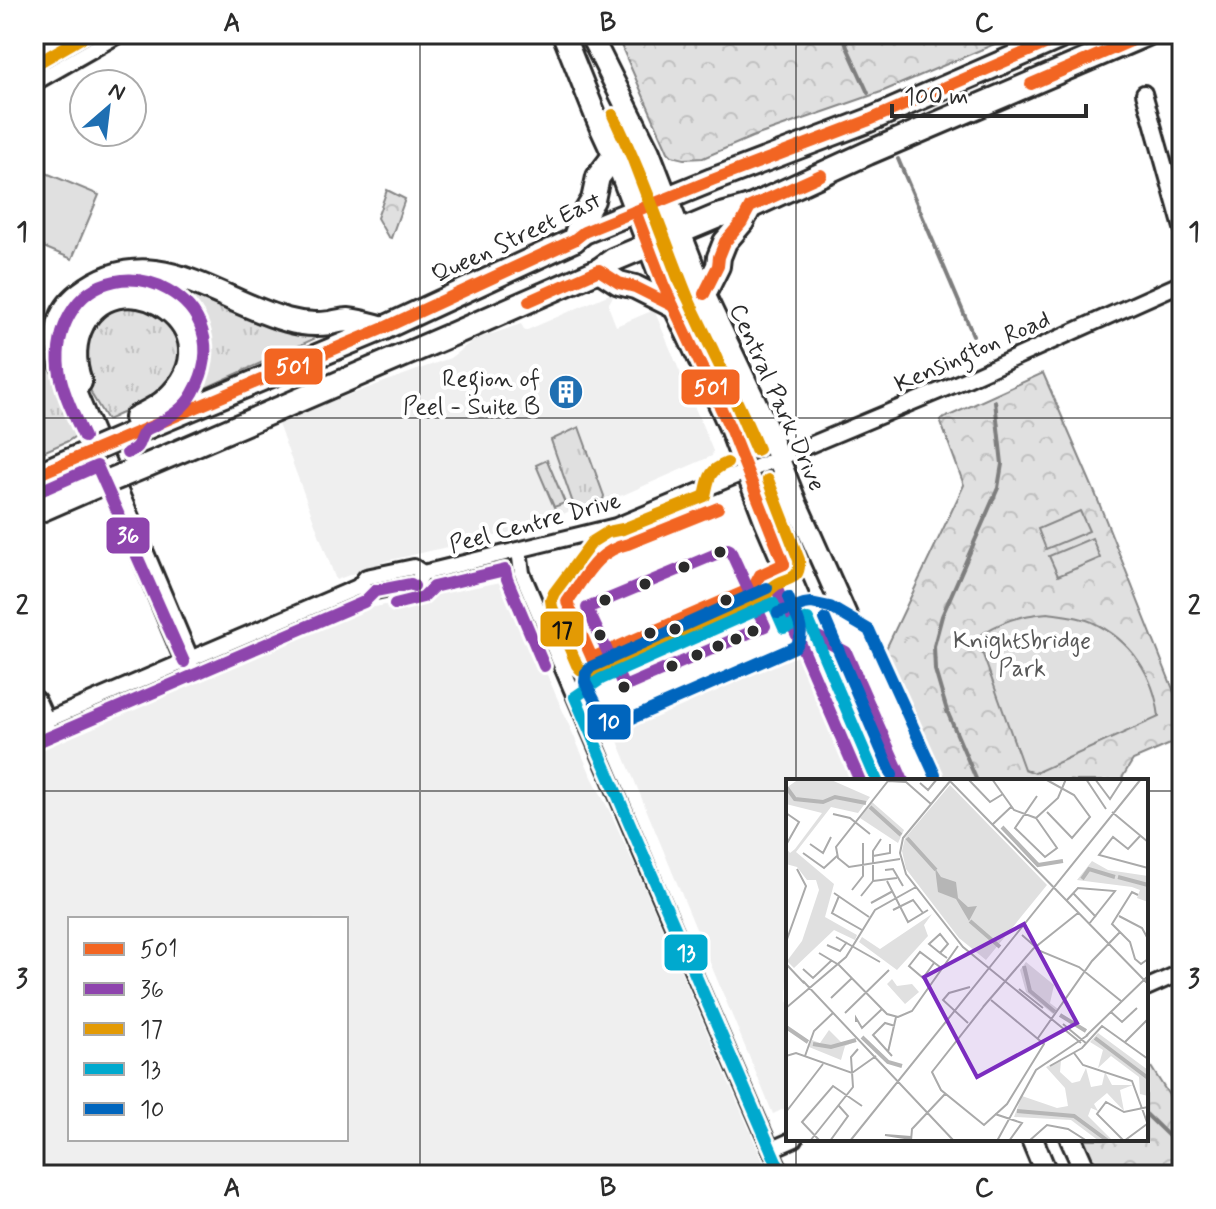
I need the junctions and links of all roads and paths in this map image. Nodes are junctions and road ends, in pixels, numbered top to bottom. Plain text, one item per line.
1 (120, 34) edge
2 (563, 34) edge
3 (590, 34) edge
4 (1068, 34) edge
5 (1147, 34) edge
6 (34, 83) edge
7 (1144, 93) dead end
8 (614, 156) junction
9 (667, 199) junction
10 (750, 207) junction
11 (635, 211) junction
12 (1182, 228) edge
13 (679, 232) junction
14 (574, 240) junction
15 (648, 245) junction
16 (599, 270) junction
17 (1182, 283) edge
18 (704, 294) junction
19 (673, 306) junction
20 (384, 328) junction
21 (126, 436) junction
22 (779, 458) junction
23 (746, 472) junction
24 (34, 476) edge
25 (34, 515) edge
26 (519, 550) junction
27 (808, 619) junction
28 (858, 641) junction
29 (192, 657) junction
30 (37, 717) edge
31 (876, 779) edge
32 (919, 779) edge
33 (1182, 972) edge
34 (1148, 987) edge
35 (790, 1141) edge
36 (1033, 1141) edge
37 (1072, 1141) edge
38 (772, 1149) junction
39 (782, 1175) edge
40 (1047, 1175) edge
41 (1087, 1175) edge

1 - 6 street
2 - 8 street
3 - 9 street, Central Park Drive
4 - 9 main road, Queen Street East
5 - 10 main road
7 - 12 street
8 - 11 street
8 - 14 main road
9 - 11 main road, Queen Street East
9 - 13 street, Central Park Drive
10 - 13 main road
10 - 18 main road
11 - 14 main road, Queen Street East
11 - 15 street
13 - 15 main road
13 - 18 street, Central Park Drive
14 - 20 main road, Queen Street East
15 - 16 main road
15 - 19 street
16 - 19 main road
16 - 25 main road, bridge
17 - 22 street, Kensington Road
18 - 22 street, Central Park Drive
19 - 23 street
20 - 21 main road, Queen Street East
20 - 29 main road
21 - 24 main road, Queen Street East, bridge
21 - 29 main road
22 - 23 street, Kensington Road
22 - 28 street, Central Park Drive
23 - 26 street, Peel Centre Drive
23 - 27 street
26 - 29 street, Peel Centre Drive
26 - 38 street
27 - 28 street
27 - 31 street
28 - 32 street, Central Park Drive
29 - 30 street, Peel Centre Drive
33 - 34 street
35 - 38 street
36 - 40 street
37 - 41 street
38 - 39 street

